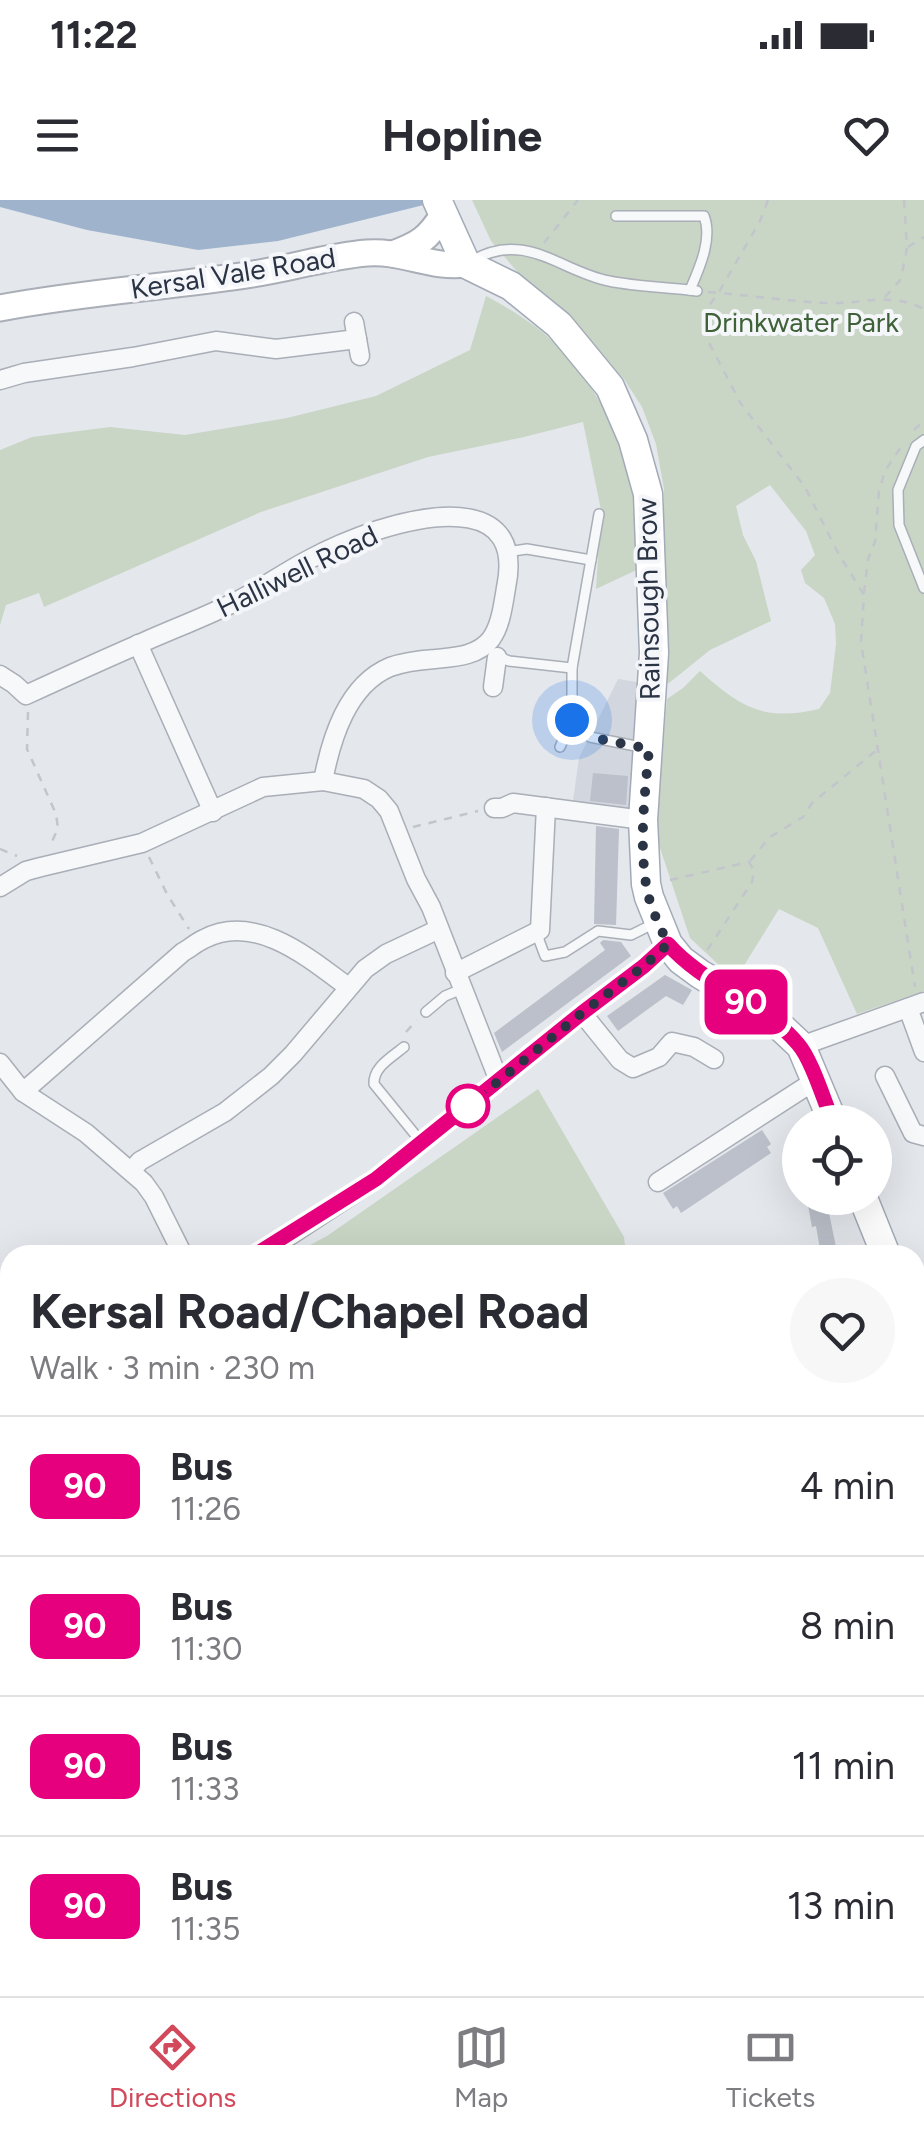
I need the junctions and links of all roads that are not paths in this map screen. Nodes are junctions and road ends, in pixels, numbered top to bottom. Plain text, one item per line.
1 (440, 208) edge
2 (616, 216) dead end
3 (393, 254) junction
4 (466, 264) junction
5 (1, 304) edge
6 (357, 339) dead end
7 (0, 380) edge
8 (924, 440) edge
9 (598, 514) dead end
10 (506, 552) junction
11 (590, 560) junction
12 (924, 588) edge
13 (138, 644) junction
14 (493, 649) junction
15 (572, 668) junction
16 (0, 675) edge
17 (493, 687) dead end
18 (572, 720) junction
19 (560, 747) dead end
20 (649, 749) junction
21 (323, 781) junction
22 (546, 807) junction
23 (494, 808) road end
24 (212, 812) junction
25 (642, 820) junction
26 (0, 887) edge
27 (439, 929) junction
28 (540, 930) junction
29 (662, 933) junction
30 (459, 981) junction
31 (348, 987) junction
32 (916, 1005) edge
33 (426, 1012) road end
34 (582, 1013) junction
35 (801, 1046) junction
36 (404, 1047) road end
37 (924, 1052) edge
38 (714, 1059) dead end
39 (0, 1063) edge
40 (885, 1076) dead end
41 (816, 1080) junction
42 (499, 1081) junction
43 (22, 1092) junction
44 (826, 1105) edge
45 (924, 1136) edge
46 (422, 1142) junction
47 (131, 1171) junction
48 (658, 1182) dead end
49 (869, 1215) edge
50 (178, 1245) edge
51 (271, 1245) edge
52 (880, 1245) edge

1 - 3 street
1 - 4 main road
2 - 4 lane
3 - 4 street, Kersal Vale Road
3 - 5 street, Kersal Vale Road
4 - 20 main road, Rainsough Brow
6 - 7 street
8 - 12 lane
9 - 11 lane
10 - 11 lane
10 - 13 street, Halliwell Road
10 - 14 street
11 - 15 lane
13 - 16 street, Halliwell Road
13 - 24 street
14 - 15 lane
14 - 17 street
14 - 21 street
15 - 18 lane
18 - 19 lane
18 - 20 lane
20 - 25 main road, Rainsough Brow
21 - 24 street
21 - 27 street
22 - 23 street
22 - 25 street
22 - 28 street
24 - 26 street
25 - 29 main road, Rainsough Brow
27 - 30 street
27 - 31 street
28 - 29 lane
28 - 30 street
29 - 34 street
29 - 35 main road
30 - 33 lane
30 - 42 street
31 - 43 street
31 - 47 street
32 - 35 street
32 - 37 street
34 - 38 street
34 - 42 street
35 - 41 main road
36 - 46 lane
39 - 43 street
40 - 45 street
41 - 44 main road
41 - 48 street
42 - 46 street
43 - 47 street
46 - 51 street
47 - 50 street
49 - 52 main road

